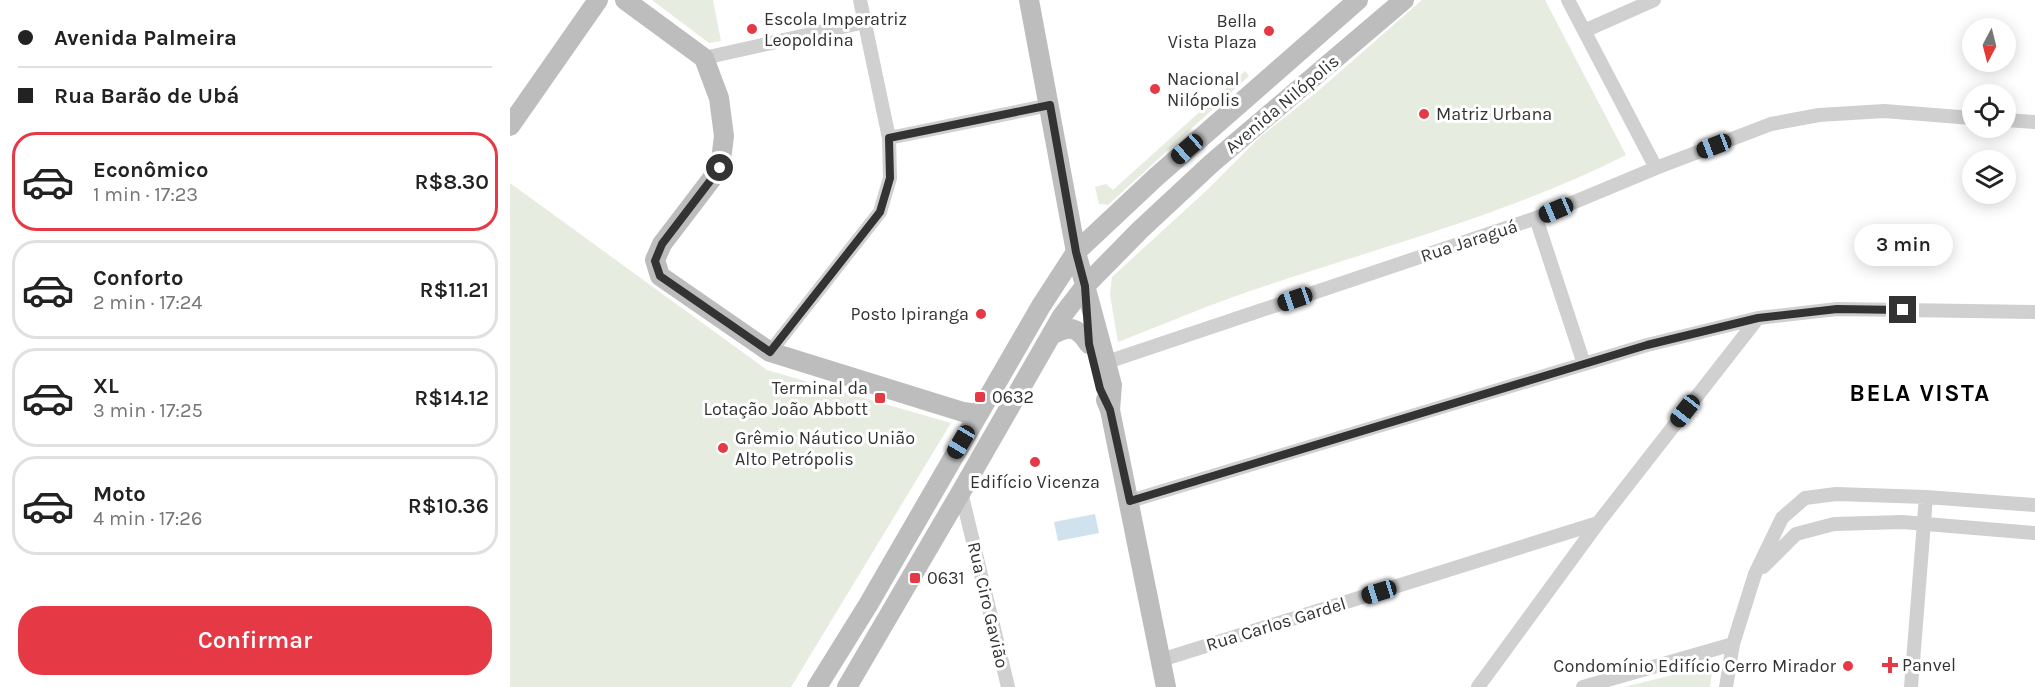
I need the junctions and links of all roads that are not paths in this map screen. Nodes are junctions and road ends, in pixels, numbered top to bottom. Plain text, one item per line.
1 (598, 0) edge
2 (625, 0) edge
3 (860, 0) edge
4 (1029, 0) edge
5 (1358, 0) edge
6 (1404, 0) edge
7 (1568, 0) edge
8 (1654, 0) edge
9 (865, 22) junction
10 (1584, 31) junction
11 (704, 58) junction
12 (1050, 105) junction
13 (1962, 117) edge
14 (2016, 121) edge
15 (2035, 122) edge
16 (510, 126) edge
17 (889, 138) junction
18 (1656, 168) junction
19 (1536, 218) junction
20 (1076, 252) junction
21 (1117, 253) junction
22 (1085, 286) junction
23 (2035, 312) edge
24 (1758, 318) junction
25 (1051, 335) junction
26 (1089, 344) junction
27 (770, 352) junction
28 (1107, 362) junction
29 (1584, 364) junction
30 (1110, 410) junction
31 (971, 416) junction
32 (962, 492) junction
33 (1926, 497) junction
34 (1130, 501) junction
35 (2035, 505) edge
36 (948, 516) junction
37 (969, 522) junction
38 (1598, 523) junction
39 (1924, 525) junction
40 (2035, 533) edge
41 (1755, 574) junction
42 (1732, 644) junction
43 (1161, 660) junction
44 (816, 687) edge
45 (847, 687) edge
46 (1008, 687) edge
47 (1166, 687) edge
48 (1478, 687) edge
49 (1583, 687) edge
50 (1726, 687) edge
51 (1911, 687) edge

1 - 16 main road
2 - 11 main road
3 - 9 street
4 - 12 main road
5 - 20 main road, Avenida Nilópolis
6 - 21 main road, Avenida Nilópolis
7 - 10 street
8 - 10 street
9 - 11 street
9 - 17 street
10 - 18 street
11 - 27 main road
12 - 17 street
12 - 20 main road
13 - 18 street, Rua Jaraguá
14 - 15 street
17 - 27 street
18 - 19 street, Rua Jaraguá
19 - 28 street, Rua Jaraguá
19 - 29 street
20 - 21 main road
20 - 22 main road
20 - 31 main road, Avenida Nilópolis
21 - 22 main road, Avenida Nilópolis
22 - 25 main road, Avenida Nilópolis
22 - 26 main road
22 - 28 main road
23 - 24 street
24 - 29 street
24 - 38 street
25 - 26 main road
25 - 32 main road, Avenida Nilópolis
26 - 30 main road
27 - 31 main road
28 - 30 main road
29 - 34 street
30 - 34 main road
31 - 44 main road, Avenida Nilópolis
32 - 36 main road, Avenida Nilópolis
32 - 37 street, Rua Ciro Gavião
33 - 35 street
33 - 39 street
33 - 41 street
34 - 43 main road
36 - 37 street, Rua Ciro Gavião
36 - 45 main road, Avenida Nilópolis
37 - 46 street, Rua Ciro Gavião
38 - 43 street, Rua Carlos Gardel
38 - 48 street
39 - 40 street
39 - 41 street
39 - 51 street
41 - 42 street
42 - 49 street
42 - 50 street
43 - 47 main road

